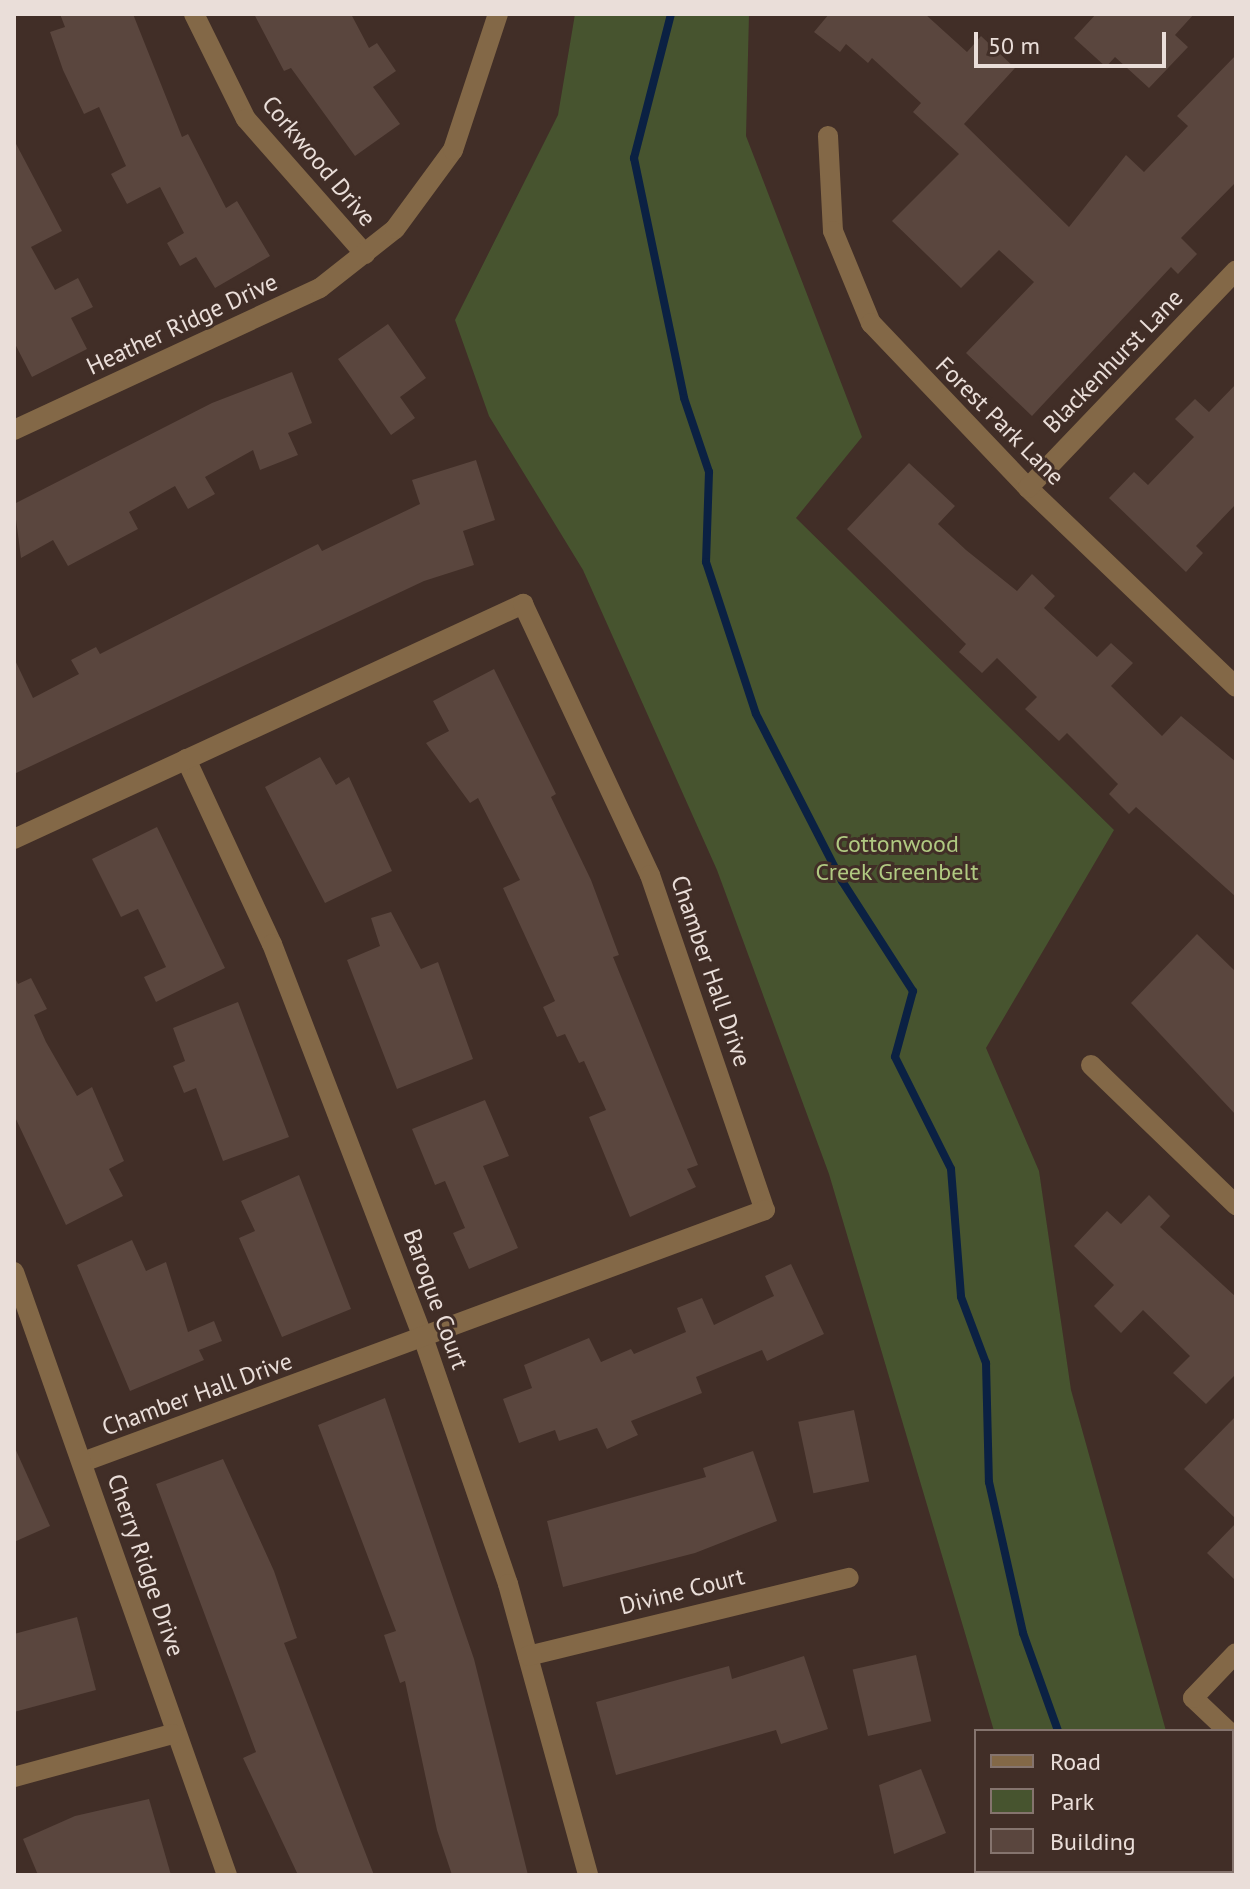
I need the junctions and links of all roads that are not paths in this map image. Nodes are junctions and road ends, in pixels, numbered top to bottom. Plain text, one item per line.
1 (194, 14) edge
2 (498, 14) edge
3 (828, 136) dead end
4 (365, 254) junction
5 (1236, 270) edge
6 (14, 430) edge
7 (1028, 488) junction
8 (1236, 687) edge
9 (186, 759) junction
10 (14, 839) edge
11 (1091, 1065) dead end
12 (1236, 1205) edge
13 (14, 1272) edge
14 (424, 1340) junction
15 (83, 1462) junction
16 (849, 1578) dead end
17 (1236, 1653) edge
18 (528, 1656) junction
19 (1226, 1729) edge
20 (172, 1734) junction
21 (14, 1777) edge
22 (227, 1875) edge
23 (588, 1875) edge

1 - 4 street, Corkwood Drive
2 - 4 street, Heather Ridge Drive
3 - 7 street, Forest Park Lane
4 - 6 street, Heather Ridge Drive
5 - 7 street, Blackenhurst Lane
7 - 8 street, Forest Park Lane
9 - 10 street, Chamber Hall Drive
9 - 14 street, Baroque Court
9 - 14 street, Chamber Hall Drive
11 - 12 street
13 - 15 street, Cherry Ridge Drive
14 - 15 street, Chamber Hall Drive
14 - 18 street, Baroque Court
15 - 20 street, Cherry Ridge Drive
16 - 18 street, Divine Court
17 - 19 street
18 - 23 street, Baroque Court
20 - 21 street
20 - 22 street, Cherry Ridge Drive

